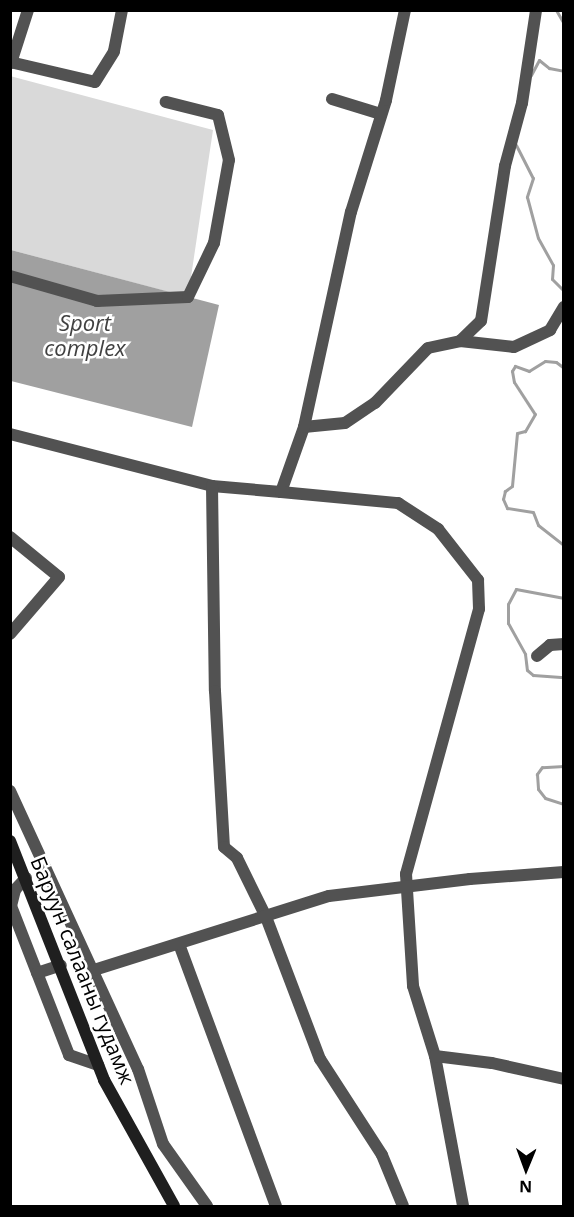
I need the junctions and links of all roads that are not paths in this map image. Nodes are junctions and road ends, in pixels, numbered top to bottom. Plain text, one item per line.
1 (28, 10) edge
2 (122, 10) edge
3 (405, 10) edge
4 (536, 10) edge
5 (11, 62) edge
6 (332, 99) dead end
7 (166, 102) dead end
8 (381, 114) junction
9 (10, 276) edge
10 (564, 307) edge
11 (460, 341) junction
12 (304, 427) junction
13 (10, 434) edge
14 (212, 486) junction
15 (281, 492) junction
16 (10, 537) edge
17 (10, 634) edge
18 (564, 644) edge
19 (537, 656) dead end
20 (10, 791) edge
21 (10, 841) edge
22 (564, 872) edge
23 (26, 878) junction
24 (407, 885) junction
25 (266, 917) junction
26 (179, 944) junction
27 (61, 964) junction
28 (94, 970) junction
29 (37, 973) junction
30 (435, 1056) junction
31 (98, 1065) junction
32 (564, 1079) edge
33 (174, 1206) edge
34 (207, 1206) edge
35 (276, 1206) edge
36 (403, 1206) edge
37 (463, 1206) edge

1 - 5 street
2 - 5 street
3 - 8 street
4 - 11 street
6 - 8 street
7 - 9 street
8 - 12 street
10 - 11 street
11 - 12 street
12 - 15 street
13 - 14 street
14 - 15 street
14 - 25 street
15 - 24 street
16 - 17 street
18 - 19 street
20 - 28 street
21 - 23 main road, Баруун салааны гудамж
22 - 24 street
23 - 27 main road, Баруун салааны гудамж
23 - 29 street
24 - 25 street
24 - 30 street
25 - 26 street
25 - 36 street
26 - 28 street
26 - 35 street
27 - 29 street
27 - 31 main road, Баруун салааны гудамж
28 - 34 street
29 - 31 street
30 - 32 street
30 - 37 street
31 - 33 main road, Баруун салааны гудамж

